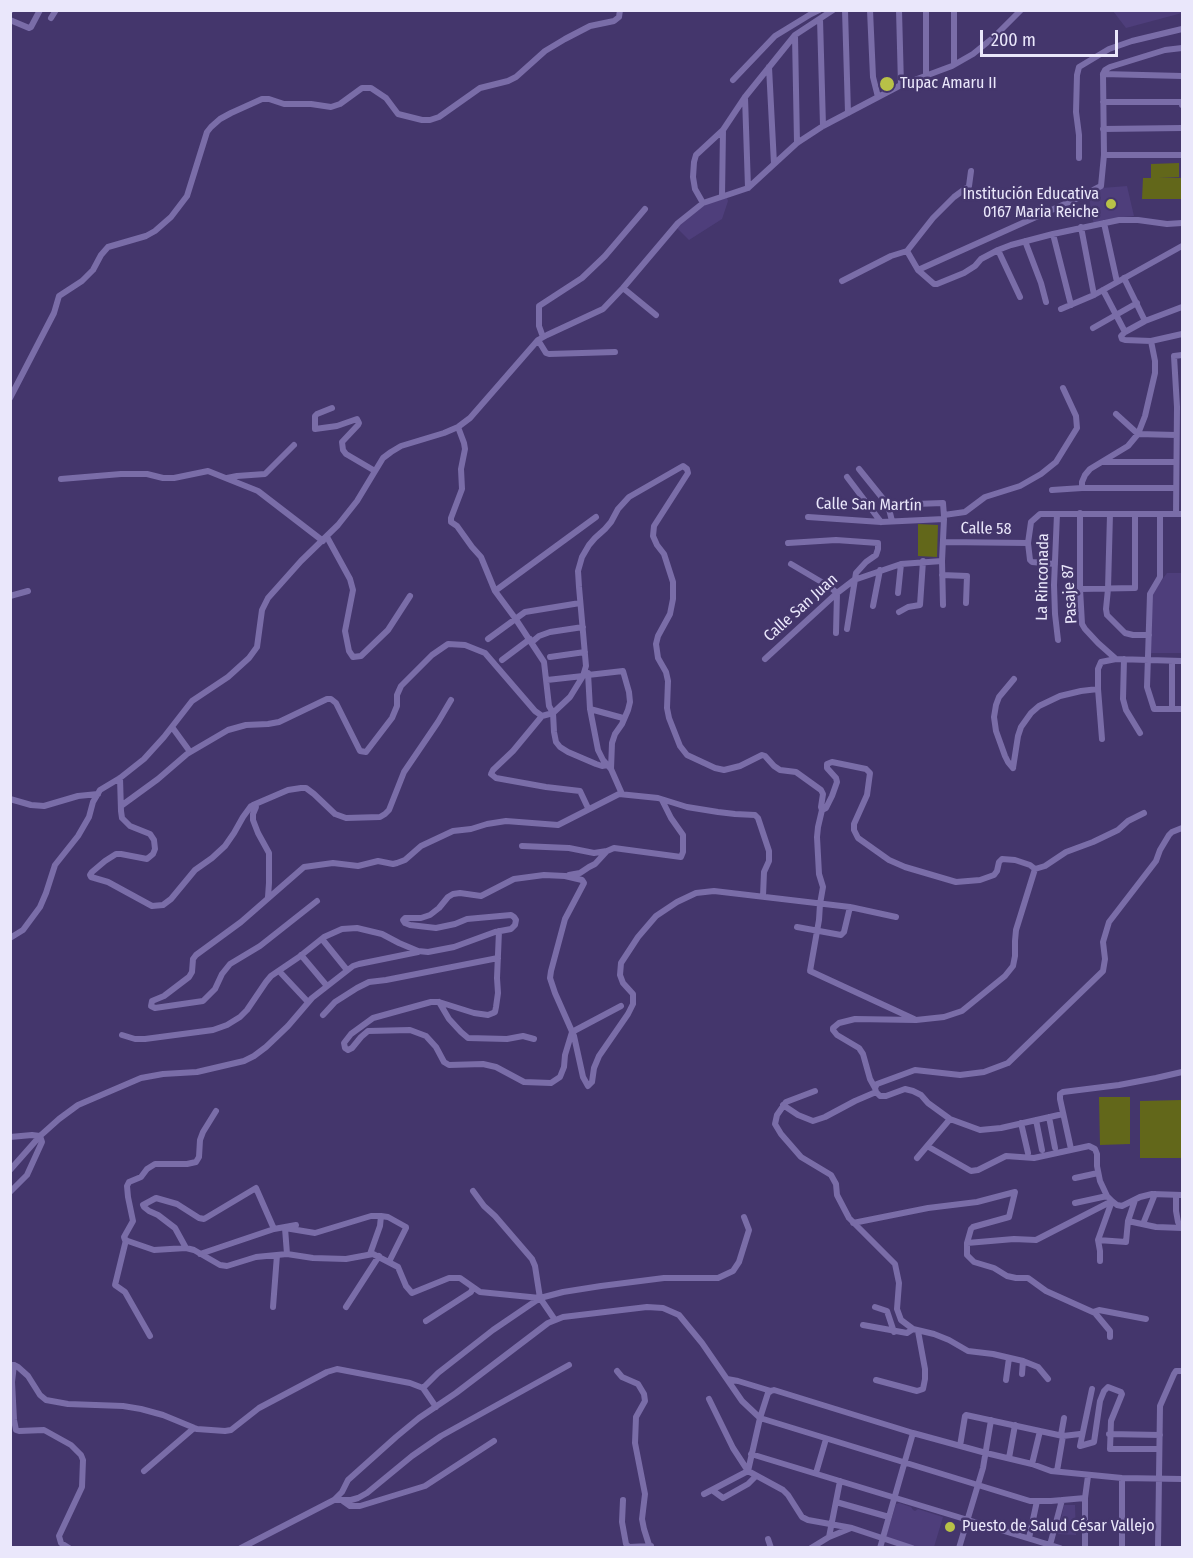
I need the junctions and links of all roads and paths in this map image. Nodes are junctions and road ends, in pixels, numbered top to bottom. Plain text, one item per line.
1 (40, 10) edge
2 (56, 10) edge
3 (620, 10) edge
4 (819, 10) edge
5 (833, 10) edge
6 (845, 10) edge
7 (870, 10) edge
8 (899, 10) edge
9 (926, 10) edge
10 (954, 10) edge
11 (1019, 11) edge
12 (51, 18) dead end
13 (820, 19) junction
14 (10, 20) edge
15 (1182, 29) edge
16 (795, 35) junction
17 (1182, 48) edge
18 (954, 64) junction
19 (769, 67) junction
20 (1103, 74) junction
21 (926, 75) junction
22 (1182, 76) edge
23 (733, 80) dead end
24 (902, 85) junction
25 (746, 97) junction
26 (878, 98) junction
27 (1103, 102) junction
28 (1182, 104) edge
29 (848, 113) junction
30 (823, 126) junction
31 (1182, 128) edge
32 (1103, 129) junction
33 (723, 130) junction
34 (797, 143) junction
35 (1104, 155) junction
36 (1182, 155) edge
37 (1079, 158) dead end
38 (774, 164) junction
39 (971, 171) dead end
40 (748, 188) junction
41 (722, 196) junction
42 (703, 203) junction
43 (645, 208) dead end
44 (1104, 223) junction
45 (1182, 223) edge
46 (1081, 227) junction
47 (1053, 234) junction
48 (1025, 241) junction
49 (1182, 246) edge
50 (998, 250) junction
51 (907, 251) junction
52 (918, 270) junction
53 (1124, 278) junction
54 (842, 280) dead end
55 (1117, 282) junction
56 (623, 288) junction
57 (1103, 290) junction
58 (1094, 295) junction
59 (1020, 297) dead end
60 (1046, 302) dead end
61 (1137, 303) junction
62 (1071, 306) junction
63 (1182, 307) edge
64 (1061, 309) dead end
65 (656, 315) dead end
66 (1116, 315) junction
67 (1145, 321) junction
68 (1093, 328) dead end
69 (1125, 332) junction
70 (1182, 334) edge
71 (540, 339) junction
72 (1150, 341) junction
73 (615, 352) dead end
74 (1182, 355) edge
75 (1063, 388) dead end
76 (10, 398) edge
77 (1180, 407) edge
78 (332, 408) dead end
79 (1116, 414) dead end
80 (458, 427) junction
81 (1138, 434) junction
82 (1176, 435) junction
83 (294, 445) dead end
84 (1102, 462) junction
85 (1176, 462) junction
86 (859, 469) dead end
87 (375, 471) junction
88 (847, 477) dead end
89 (227, 478) junction
90 (61, 479) dead end
91 (1082, 488) junction
92 (1176, 488) junction
93 (1052, 490) dead end
94 (888, 505) junction
95 (1080, 513) junction
96 (1058, 514) junction
97 (1110, 514) junction
98 (1135, 514) junction
99 (1160, 514) junction
100 (1179, 514) edge
101 (596, 517) dead end
102 (944, 517) junction
103 (808, 518) dead end
104 (892, 521) junction
105 (881, 522) junction
106 (325, 539) junction
107 (944, 542) junction
108 (788, 543) dead end
109 (1028, 543) junction
110 (923, 561) junction
111 (942, 561) junction
112 (791, 564) dead end
113 (901, 564) junction
114 (1055, 564) junction
115 (880, 570) junction
116 (942, 574) junction
117 (854, 580) junction
118 (1080, 589) junction
119 (1108, 589) junction
120 (28, 591) dead end
121 (495, 591) junction
122 (837, 593) junction
123 (897, 593) dead end
124 (10, 596) edge
125 (410, 596) dead end
126 (580, 603) junction
127 (966, 603) dead end
128 (943, 605) dead end
129 (873, 606) dead end
130 (899, 612) dead end
131 (515, 618) junction
132 (583, 627) junction
133 (847, 629) dead end
134 (836, 633) dead end
135 (1149, 635) junction
136 (488, 639) dead end
137 (531, 640) junction
138 (1058, 640) dead end
139 (585, 652) junction
140 (550, 657) dead end
141 (765, 659) dead end
142 (1116, 659) junction
143 (1124, 659) junction
144 (502, 660) dead end
145 (1148, 660) junction
146 (1172, 661) junction
147 (1182, 661) edge
148 (585, 675) junction
149 (1014, 679) dead end
150 (547, 680) junction
151 (1098, 689) junction
152 (451, 700) dead end
153 (1172, 708) junction
154 (590, 709) junction
155 (1182, 709) edge
156 (553, 713) junction
157 (542, 716) junction
158 (623, 718) junction
159 (172, 727) junction
160 (1140, 732) dead end
161 (1102, 739) dead end
162 (188, 748) dead end
163 (609, 767) junction
164 (120, 778) junction
165 (98, 794) junction
166 (622, 794) junction
167 (10, 799) edge
168 (662, 800) junction
169 (253, 805) junction
170 (121, 806) junction
171 (588, 808) junction
172 (822, 810) junction
173 (1144, 813) dead end
174 (1182, 828) edge
175 (522, 846) dead end
176 (607, 851) junction
177 (1035, 869) junction
178 (565, 876) junction
179 (763, 896) junction
180 (268, 897) junction
181 (317, 901) dead end
182 (820, 904) junction
183 (850, 907) junction
184 (896, 917) dead end
185 (796, 927) dead end
186 (500, 931) junction
187 (817, 931) junction
188 (10, 938) edge
189 (322, 939) junction
190 (422, 951) junction
191 (301, 955) junction
192 (498, 958) junction
193 (279, 970) junction
194 (347, 970) junction
195 (327, 986) junction
196 (308, 1002) junction
197 (439, 1002) junction
198 (621, 1006) dead end
199 (323, 1015) dead end
200 (916, 1020) junction
201 (572, 1032) junction
202 (122, 1035) dead end
203 (534, 1038) dead end
204 (1182, 1072) edge
205 (875, 1090) junction
206 (815, 1091) dead end
207 (783, 1105) junction
208 (216, 1111) dead end
209 (1063, 1114) junction
210 (1049, 1117) junction
211 (950, 1119) junction
212 (1036, 1120) junction
213 (1021, 1124) junction
214 (40, 1136) junction
215 (10, 1137) edge
216 (927, 1146) junction
217 (1055, 1148) dead end
218 (1071, 1149) junction
219 (1042, 1150) dead end
220 (1028, 1153) dead end
221 (917, 1158) dead end
222 (10, 1170) edge
223 (1098, 1173) junction
224 (1075, 1178) dead end
225 (472, 1191) dead end
226 (10, 1192) edge
227 (1155, 1194) junction
228 (1179, 1195) edge
229 (1109, 1198) junction
230 (1135, 1200) junction
231 (1075, 1203) dead end
232 (381, 1216) junction
233 (744, 1217) dead end
234 (1128, 1221) junction
235 (853, 1223) junction
236 (1143, 1224) junction
237 (296, 1226) dead end
238 (285, 1228) junction
239 (1182, 1228) edge
240 (274, 1229) junction
241 (126, 1240) junction
242 (1098, 1240) junction
243 (967, 1243) junction
244 (186, 1248) junction
245 (200, 1254) junction
246 (287, 1254) junction
247 (370, 1254) junction
248 (277, 1256) junction
249 (379, 1256) junction
250 (1100, 1261) dead end
251 (389, 1262) junction
252 (473, 1287) junction
253 (540, 1298) junction
254 (273, 1307) dead end
255 (346, 1307) dead end
256 (875, 1307) dead end
257 (1093, 1312) junction
258 (1146, 1319) dead end
259 (555, 1320) junction
260 (426, 1321) dead end
261 (863, 1325) dead end
262 (916, 1330) junction
263 (894, 1332) junction
264 (150, 1336) dead end
265 (1110, 1337) dead end
266 (1009, 1358) junction
267 (1023, 1361) junction
268 (12, 1365) edge
269 (569, 1365) dead end
270 (618, 1371) dead end
271 (1179, 1371) edge
272 (1022, 1374) dead end
273 (727, 1379) junction
274 (1048, 1379) dead end
275 (876, 1380) dead end
276 (1006, 1380) dead end
277 (423, 1388) junction
278 (1092, 1389) dead end
279 (771, 1391) junction
280 (709, 1399) dead end
281 (436, 1407) junction
282 (760, 1418) junction
283 (1064, 1418) dead end
284 (992, 1420) junction
285 (1016, 1425) junction
286 (194, 1428) junction
287 (1040, 1431) junction
288 (914, 1433) junction
289 (1080, 1434) dead end
290 (1109, 1434) junction
291 (1160, 1435) junction
292 (1062, 1436) junction
293 (826, 1439) junction
294 (494, 1441) dead end
295 (960, 1446) junction
296 (1159, 1449) junction
297 (986, 1453) junction
298 (751, 1454) junction
299 (1009, 1458) junction
300 (905, 1462) junction
301 (1032, 1464) junction
302 (144, 1471) dead end
303 (1057, 1471) junction
304 (748, 1472) junction
305 (816, 1473) junction
306 (756, 1476) junction
307 (1088, 1476) junction
308 (1122, 1478) junction
309 (1158, 1478) junction
310 (1182, 1479) edge
311 (840, 1481) junction
312 (978, 1485) junction
313 (712, 1490) junction
314 (704, 1494) dead end
315 (894, 1497) junction
316 (1085, 1498) junction
317 (334, 1500) junction
318 (623, 1500) dead end
319 (1062, 1500) junction
320 (343, 1501) junction
321 (1037, 1501) junction
322 (836, 1502) junction
323 (889, 1517) junction
324 (968, 1520) junction
325 (831, 1524) junction
326 (852, 1528) junction
327 (829, 1537) junction
328 (883, 1538) junction
329 (1029, 1538) junction
330 (768, 1539) dead end
331 (1050, 1545) junction
332 (650, 1547) edge
333 (69, 1548) edge
334 (241, 1548) edge
335 (771, 1548) edge
336 (811, 1548) edge
337 (880, 1548) edge
338 (912, 1548) edge
339 (959, 1548) edge
340 (1060, 1548) edge
341 (1085, 1548) edge
342 (1122, 1548) edge
343 (1158, 1548) edge

1 - 14 street
2 - 12 street
3 - 76 street
4 - 23 street
5 - 13 street
6 - 29 street
7 - 26 street
8 - 24 street
9 - 21 street
10 - 18 street
11 - 18 street
13 - 16 street
13 - 30 street
15 - 37 street
16 - 19 street
16 - 34 street
17 - 20 street
18 - 21 street
19 - 25 street
19 - 38 street
20 - 22 street
20 - 27 street
21 - 24 street
24 - 26 street
25 - 33 street
25 - 40 street
26 - 29 street
27 - 28 street
27 - 32 street
29 - 30 street
30 - 34 street
31 - 32 street
32 - 35 street
33 - 41 street
33 - 42 street
34 - 38 street
35 - 36 street
35 - 52 street
38 - 40 street
39 - 51 street
40 - 41 street
41 - 42 street
42 - 56 street
43 - 71 street
44 - 45 street
44 - 46 street
44 - 55 street
46 - 47 street
46 - 58 street
47 - 48 street
47 - 62 street
48 - 50 street
48 - 60 street
49 - 53 street
50 - 52 street
50 - 59 street
51 - 52 street
51 - 54 street
53 - 55 street
53 - 61 street
55 - 57 street
56 - 65 street
56 - 71 street
57 - 58 street
57 - 66 street
58 - 62 street
61 - 66 street
61 - 67 street
62 - 64 street
63 - 67 street
66 - 68 street
66 - 69 street
67 - 69 street
69 - 72 street
70 - 72 street
71 - 73 street
71 - 80 street
72 - 81 street
74 - 77 street
75 - 102 street
77 - 82 street
78 - 87 street
79 - 81 street
80 - 87 street
80 - 121 street
81 - 82 street
81 - 84 street
82 - 85 street
83 - 89 street
84 - 85 street
84 - 91 street
85 - 92 street
86 - 94 street
87 - 106 street
88 - 105 street
89 - 90 street
89 - 106 street
91 - 92 street
91 - 93 street
92 - 100 street
94 - 102 street
94 - 104 street
95 - 96 street
95 - 97 street
95 - 118 street, Pasaje 87
96 - 109 street
96 - 114 street, La Rinconada
97 - 98 street
97 - 119 street
98 - 99 street
98 - 119 street
99 - 100 street
99 - 135 street
101 - 121 street
102 - 104 street, Calle San Martín
102 - 107 street, Calle San Martín
103 - 105 street, Calle San Martín
104 - 105 street, Calle San Martín
106 - 125 street
106 - 159 street
107 - 109 street, Calle 58
107 - 111 street
108 - 117 street
109 - 114 street
110 - 111 street, Calle San Juan
110 - 113 street, Calle San Juan
110 - 130 street
111 - 116 street
112 - 122 street
113 - 115 street, Calle San Juan
113 - 123 street
114 - 138 street, La Rinconada
115 - 117 street, Calle San Juan
115 - 129 street
116 - 127 street
116 - 128 street
117 - 122 street, Calle San Juan
117 - 133 street
118 - 119 street
118 - 142 street, Pasaje 87
119 - 135 street
120 - 124 street
121 - 131 street
122 - 134 street
122 - 141 street, Calle San Juan
126 - 131 street
126 - 132 street
126 - 172 street
131 - 136 street
131 - 137 street
132 - 137 street
132 - 139 street
135 - 145 street
137 - 144 street
137 - 150 street
139 - 140 street
139 - 148 street
142 - 143 street
142 - 151 street
143 - 145 street
143 - 160 street
145 - 146 street
145 - 153 street
146 - 147 street
146 - 153 street
148 - 150 street
148 - 154 street
148 - 156 street
148 - 158 street
149 - 151 street
150 - 156 street
151 - 161 street
152 - 169 street
153 - 155 street
154 - 158 street
154 - 163 street
156 - 157 street
156 - 163 street
157 - 170 street
157 - 171 street
158 - 163 street
159 - 162 street
159 - 164 street
163 - 166 street
164 - 165 street
164 - 170 street
165 - 167 street
165 - 188 street
166 - 168 street
166 - 171 street
168 - 176 street
168 - 179 street
169 - 170 street
169 - 180 street
171 - 180 street
172 - 177 street
172 - 182 street
173 - 177 street
174 - 205 street
175 - 176 street
176 - 178 street
177 - 200 street
178 - 186 street
178 - 201 street
179 - 182 street
179 - 201 street
180 - 181 street
182 - 183 street
182 - 187 street
183 - 184 street
183 - 187 street
185 - 187 street
186 - 190 street
186 - 192 street
187 - 200 street
189 - 190 street
189 - 191 street
189 - 194 street
190 - 194 street
191 - 193 street
191 - 195 street
192 - 197 street
192 - 199 street
193 - 196 street
193 - 202 street
194 - 195 street
195 - 196 street
196 - 214 street
197 - 201 street
197 - 203 street
198 - 201 street
200 - 205 street
204 - 209 street
205 - 207 street
205 - 211 street
206 - 207 street
207 - 235 street
208 - 241 street
209 - 210 street
209 - 218 street
210 - 212 street
210 - 217 street
211 - 213 street
211 - 216 street
212 - 213 street
212 - 219 street
213 - 220 street
214 - 215 street
214 - 222 street
214 - 226 street
216 - 218 street
216 - 221 street
218 - 223 street
223 - 224 street
223 - 229 street
225 - 253 street
227 - 228 street
227 - 230 street
227 - 236 street
228 - 239 street
229 - 230 street
229 - 231 street
229 - 242 street
229 - 243 street
230 - 234 street
232 - 238 street
232 - 247 street
232 - 251 street
233 - 253 street
234 - 236 street
234 - 242 street
235 - 243 street
235 - 262 street
236 - 239 street
237 - 238 street
238 - 240 street
238 - 246 street
240 - 244 street
240 - 245 street
241 - 244 street
241 - 264 street
242 - 250 street
243 - 257 street
244 - 245 street
245 - 248 street
246 - 247 street
246 - 248 street
247 - 249 street
248 - 254 street
249 - 251 street
249 - 255 street
251 - 252 street
252 - 253 street
252 - 260 street
253 - 259 street
253 - 277 street
256 - 263 street
257 - 258 street
257 - 265 street
259 - 273 street
259 - 281 street
261 - 263 street
262 - 263 street
262 - 266 street
262 - 275 street
266 - 267 street
266 - 276 street
267 - 272 street
267 - 274 street
268 - 286 street
268 - 333 street
269 - 320 street
270 - 332 street
271 - 291 street
273 - 279 street
273 - 282 street
277 - 281 street
277 - 286 street
278 - 290 street
279 - 282 street
279 - 288 street
280 - 304 street
281 - 317 street
282 - 293 street
282 - 298 street
283 - 292 street
284 - 285 street
284 - 295 street
284 - 297 street
285 - 287 street
285 - 299 street
286 - 302 street
287 - 292 street
287 - 301 street
288 - 295 street
288 - 300 street
289 - 292 street
290 - 291 street
290 - 296 street
291 - 296 street
292 - 303 street
293 - 300 street
293 - 305 street
294 - 320 street
295 - 297 street
296 - 309 street
297 - 299 street
297 - 312 street
298 - 304 street
298 - 305 street
299 - 301 street
300 - 312 street
300 - 315 street
301 - 303 street
303 - 307 street
304 - 306 street
304 - 313 street
305 - 311 street
306 - 313 street
306 - 325 street
307 - 308 street
307 - 316 street
308 - 309 street
308 - 342 street
309 - 310 street
309 - 343 street
311 - 315 street
311 - 322 street
312 - 321 street
312 - 324 street
313 - 314 street
315 - 323 street
315 - 324 street
316 - 319 street
316 - 341 street
317 - 320 street
317 - 334 street
318 - 332 street
319 - 321 street
319 - 331 street
321 - 329 street
322 - 323 street
322 - 325 street
323 - 328 street
324 - 329 street
324 - 339 street
325 - 326 street
325 - 327 street
326 - 327 street
326 - 328 street
327 - 336 street
328 - 337 street
328 - 338 street
329 - 331 street
330 - 335 street
331 - 340 street

